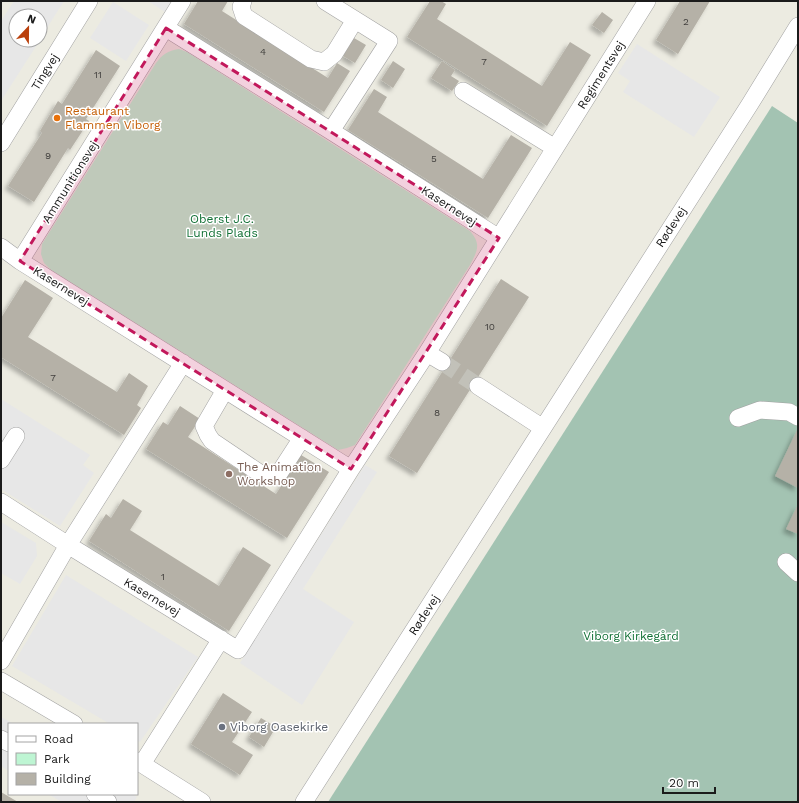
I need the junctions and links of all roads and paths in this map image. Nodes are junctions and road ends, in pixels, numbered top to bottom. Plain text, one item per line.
1 (89, 1) edge
2 (182, 1) edge
3 (243, 1) edge
4 (325, 1) edge
5 (647, 1) edge
6 (355, 20) junction
7 (798, 26) edge
8 (166, 28) junction
9 (463, 91) dead end
10 (331, 131) junction
11 (1, 143) edge
12 (555, 148) junction
13 (499, 238) junction
14 (1, 247) edge
15 (20, 261) junction
16 (427, 354) junction
17 (442, 362) tunnel mouth
18 (183, 363) junction
19 (478, 386) tunnel mouth
20 (225, 390) junction
21 (798, 417) edge
22 (738, 418) dead end
23 (543, 428) junction
24 (16, 436) dead end
25 (302, 438) junction
26 (1, 460) edge
27 (351, 469) junction
28 (1, 502) edge
29 (68, 545) junction
30 (798, 561) edge
31 (798, 573) edge
32 (221, 639) junction
33 (1, 661) edge
34 (1, 681) edge
35 (72, 723) edge
36 (139, 762) edge
37 (97, 795) edge
38 (108, 802) edge
39 (202, 802) edge
40 (304, 802) edge

1 - 11 street, Tingvej
2 - 8 street, Ammunitionsvej
3 - 6 street
4 - 6 street
5 - 12 street, Regimentsvej
6 - 10 street
7 - 23 street, Rødevej
8 - 10 street, Kasernevej
8 - 15 street, Ammunitionsvej
9 - 12 street
10 - 13 street, Kasernevej
12 - 13 street, Regimentsvej
13 - 16 street, Kasernevej
14 - 15 street, Kasernevej
15 - 18 street, Kasernevej
16 - 17 street
16 - 27 street, Kasernevej
18 - 20 street, Kasernevej
18 - 29 street
19 - 23 street
20 - 25 street, Kasernevej
20 - 25 street
21 - 22 street
23 - 40 street, Rødevej
24 - 26 street
25 - 27 street, Kasernevej
27 - 32 street, Kasernevej
28 - 29 street, Kasernevej
29 - 32 street, Kasernevej
29 - 33 street
30 - 31 street
32 - 36 street
34 - 35 street
36 - 39 street
37 - 38 street

